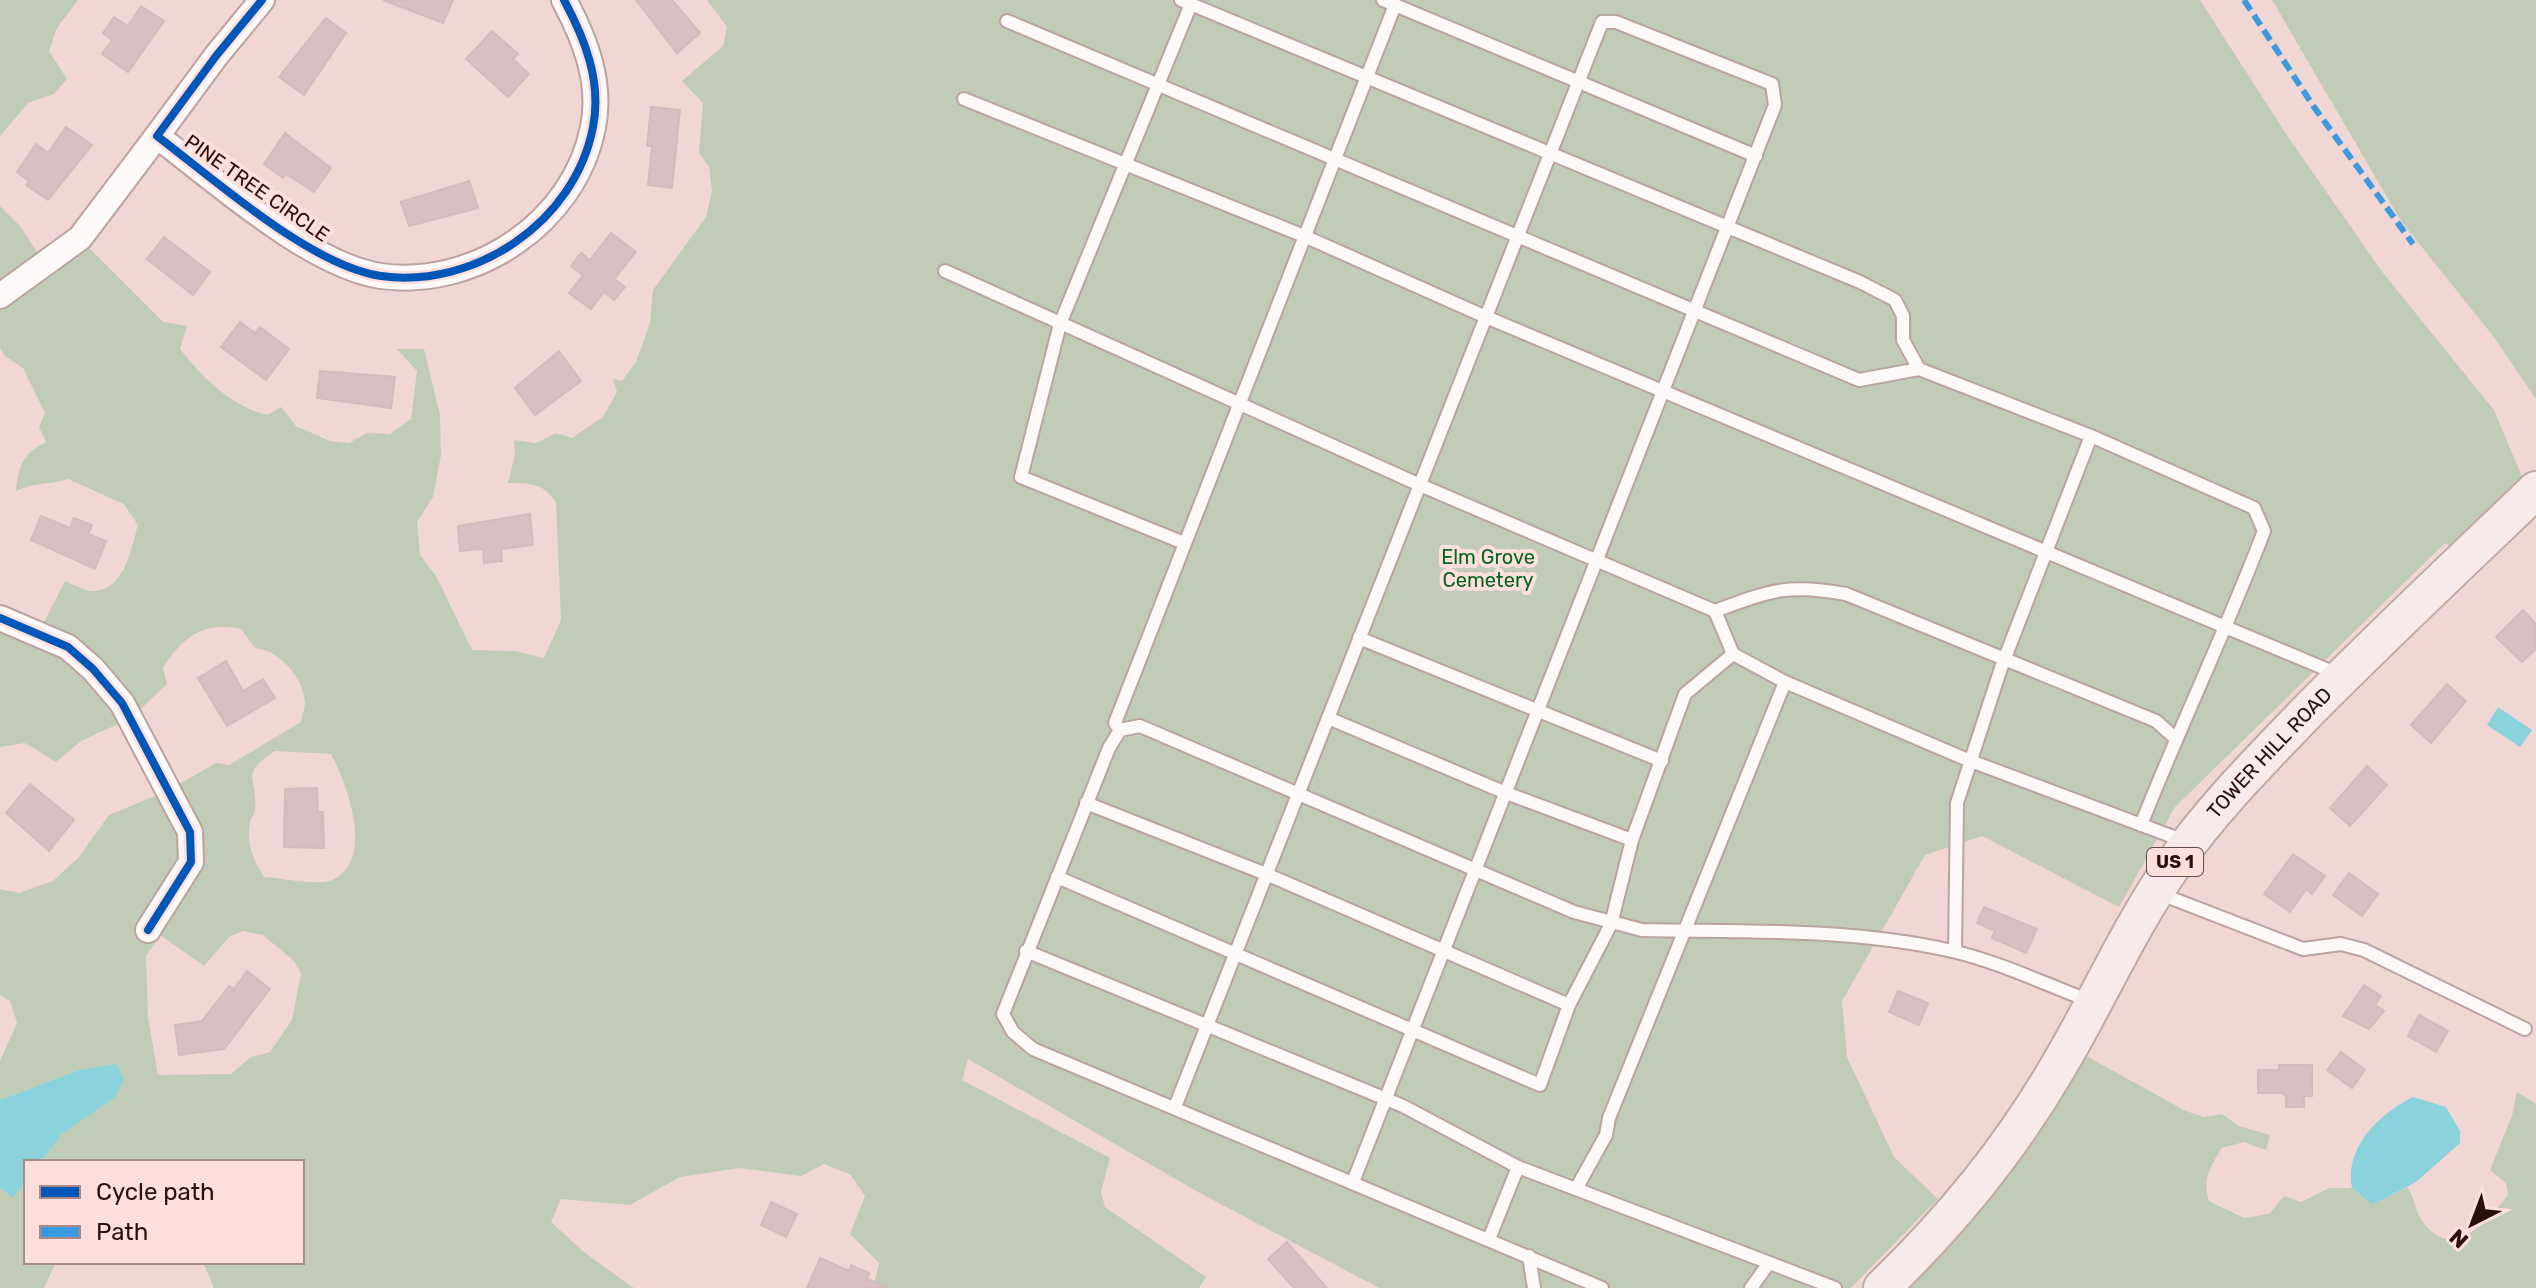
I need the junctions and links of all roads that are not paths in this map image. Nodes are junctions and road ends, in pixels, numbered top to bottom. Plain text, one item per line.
1 (262, 0) edge
2 (564, 0) edge
3 (1186, 2) edge
4 (1389, 2) edge
5 (1007, 21) dead end
6 (1365, 77) junction
7 (1578, 82) junction
8 (1158, 85) junction
9 (964, 99) dead end
10 (157, 136) junction
11 (1550, 154) junction
12 (1756, 156) junction
13 (1334, 157) junction
14 (1125, 164) junction
15 (1727, 227) junction
16 (1304, 236) junction
17 (1517, 236) junction
18 (945, 271) dead end
19 (0, 296) edge
20 (1694, 311) junction
21 (1486, 317) junction
22 (1060, 324) junction
23 (1919, 369) junction
24 (1663, 391) junction
25 (1238, 405) junction
26 (2091, 436) junction
27 (1420, 485) junction
28 (2536, 490) edge
29 (1184, 543) junction
30 (2048, 551) junction
31 (1597, 561) junction
32 (1715, 611) junction
33 (0, 618) edge
34 (2227, 626) junction
35 (1359, 638) junction
36 (1733, 654) junction
37 (2005, 657) junction
38 (2342, 676) junction
39 (1785, 682) junction
40 (1538, 711) junction
41 (1328, 718) junction
42 (1120, 730) junction
43 (2175, 738) junction
44 (1968, 760) junction
45 (1662, 761) junction
46 (1506, 793) junction
47 (1298, 794) junction
48 (1086, 803) junction
49 (2141, 825) junction
50 (1632, 840) junction
51 (2190, 843) junction
52 (1476, 870) junction
53 (1266, 874) junction
54 (1057, 877) junction
55 (2156, 892) junction
56 (1611, 924) junction
57 (148, 930) dead end
58 (1687, 931) junction
59 (1026, 951) junction
60 (1955, 951) junction
61 (1443, 953) junction
62 (1235, 955) junction
63 (2093, 1002) junction
64 (1569, 1005) junction
65 (1207, 1026) junction
66 (2525, 1029) dead end
67 (1413, 1030) junction
68 (1386, 1099) junction
69 (1175, 1107) junction
70 (1518, 1167) junction
71 (1353, 1182) junction
72 (1576, 1189) junction
73 (1489, 1239) junction
74 (1529, 1256) junction
75 (1769, 1263) junction
76 (1534, 1288) edge
77 (1602, 1288) edge
78 (1751, 1288) edge
79 (1835, 1288) edge
80 (1882, 1288) edge

1 - 10 street, PINE TREE CIRCLE
2 - 10 street, PINE TREE CIRCLE
3 - 6 lane
3 - 8 lane
4 - 6 lane
4 - 7 lane
5 - 8 lane
6 - 11 lane
6 - 13 lane
7 - 11 lane
7 - 12 lane
7 - 12 lane
8 - 13 lane
8 - 14 lane
9 - 14 lane
10 - 19 street, PINE TREE CIRCLE
11 - 15 lane
11 - 17 lane
12 - 15 lane
13 - 16 lane
13 - 17 lane
14 - 16 lane
14 - 22 lane
15 - 20 lane
15 - 23 lane
16 - 21 lane
16 - 25 lane
17 - 20 lane
17 - 21 lane
18 - 22 lane
20 - 23 lane
20 - 24 lane
21 - 24 lane
21 - 27 lane
22 - 25 lane
22 - 29 lane
23 - 26 lane
24 - 30 lane
24 - 31 lane
25 - 27 lane
25 - 29 lane
26 - 30 lane
26 - 34 lane
27 - 31 lane
27 - 35 lane
28 - 38 main road, TOWER HILL ROAD / US 1
29 - 42 lane
30 - 34 lane
30 - 37 lane
31 - 32 lane
31 - 40 lane
32 - 36 lane
32 - 37 lane
33 - 57 street
34 - 38 lane
34 - 43 lane
35 - 40 lane
35 - 41 lane
36 - 39 lane
36 - 45 lane
37 - 43 lane
37 - 44 lane
38 - 51 main road, TOWER HILL ROAD / US 1
39 - 44 lane
39 - 58 lane
40 - 45 lane
40 - 46 lane
41 - 46 lane
41 - 47 lane
42 - 47 lane
42 - 48 lane
43 - 49 lane
44 - 49 lane
44 - 60 lane
45 - 50 lane
46 - 50 lane
46 - 52 lane
47 - 52 lane
47 - 53 lane
48 - 53 lane
48 - 54 lane
49 - 51 lane
50 - 56 lane
51 - 55 main road, TOWER HILL ROAD / US 1
52 - 56 lane
52 - 61 lane
53 - 61 lane
53 - 62 lane
54 - 59 lane
54 - 62 lane
55 - 63 main road, TOWER HILL ROAD / US 1
55 - 66 lane
56 - 58 lane
56 - 64 lane
58 - 60 lane
58 - 72 lane
59 - 65 lane
59 - 69 lane
60 - 63 lane
61 - 64 lane
61 - 67 lane
62 - 65 lane
62 - 67 lane
63 - 80 main road, TOWER HILL ROAD / US 1
64 - 67 lane
65 - 68 lane
65 - 69 lane
67 - 68 lane
68 - 70 lane
68 - 71 lane
69 - 71 lane
70 - 72 lane
70 - 73 lane
71 - 73 lane
72 - 75 lane
73 - 74 lane
74 - 76 lane
74 - 77 lane
75 - 78 lane
75 - 79 lane

